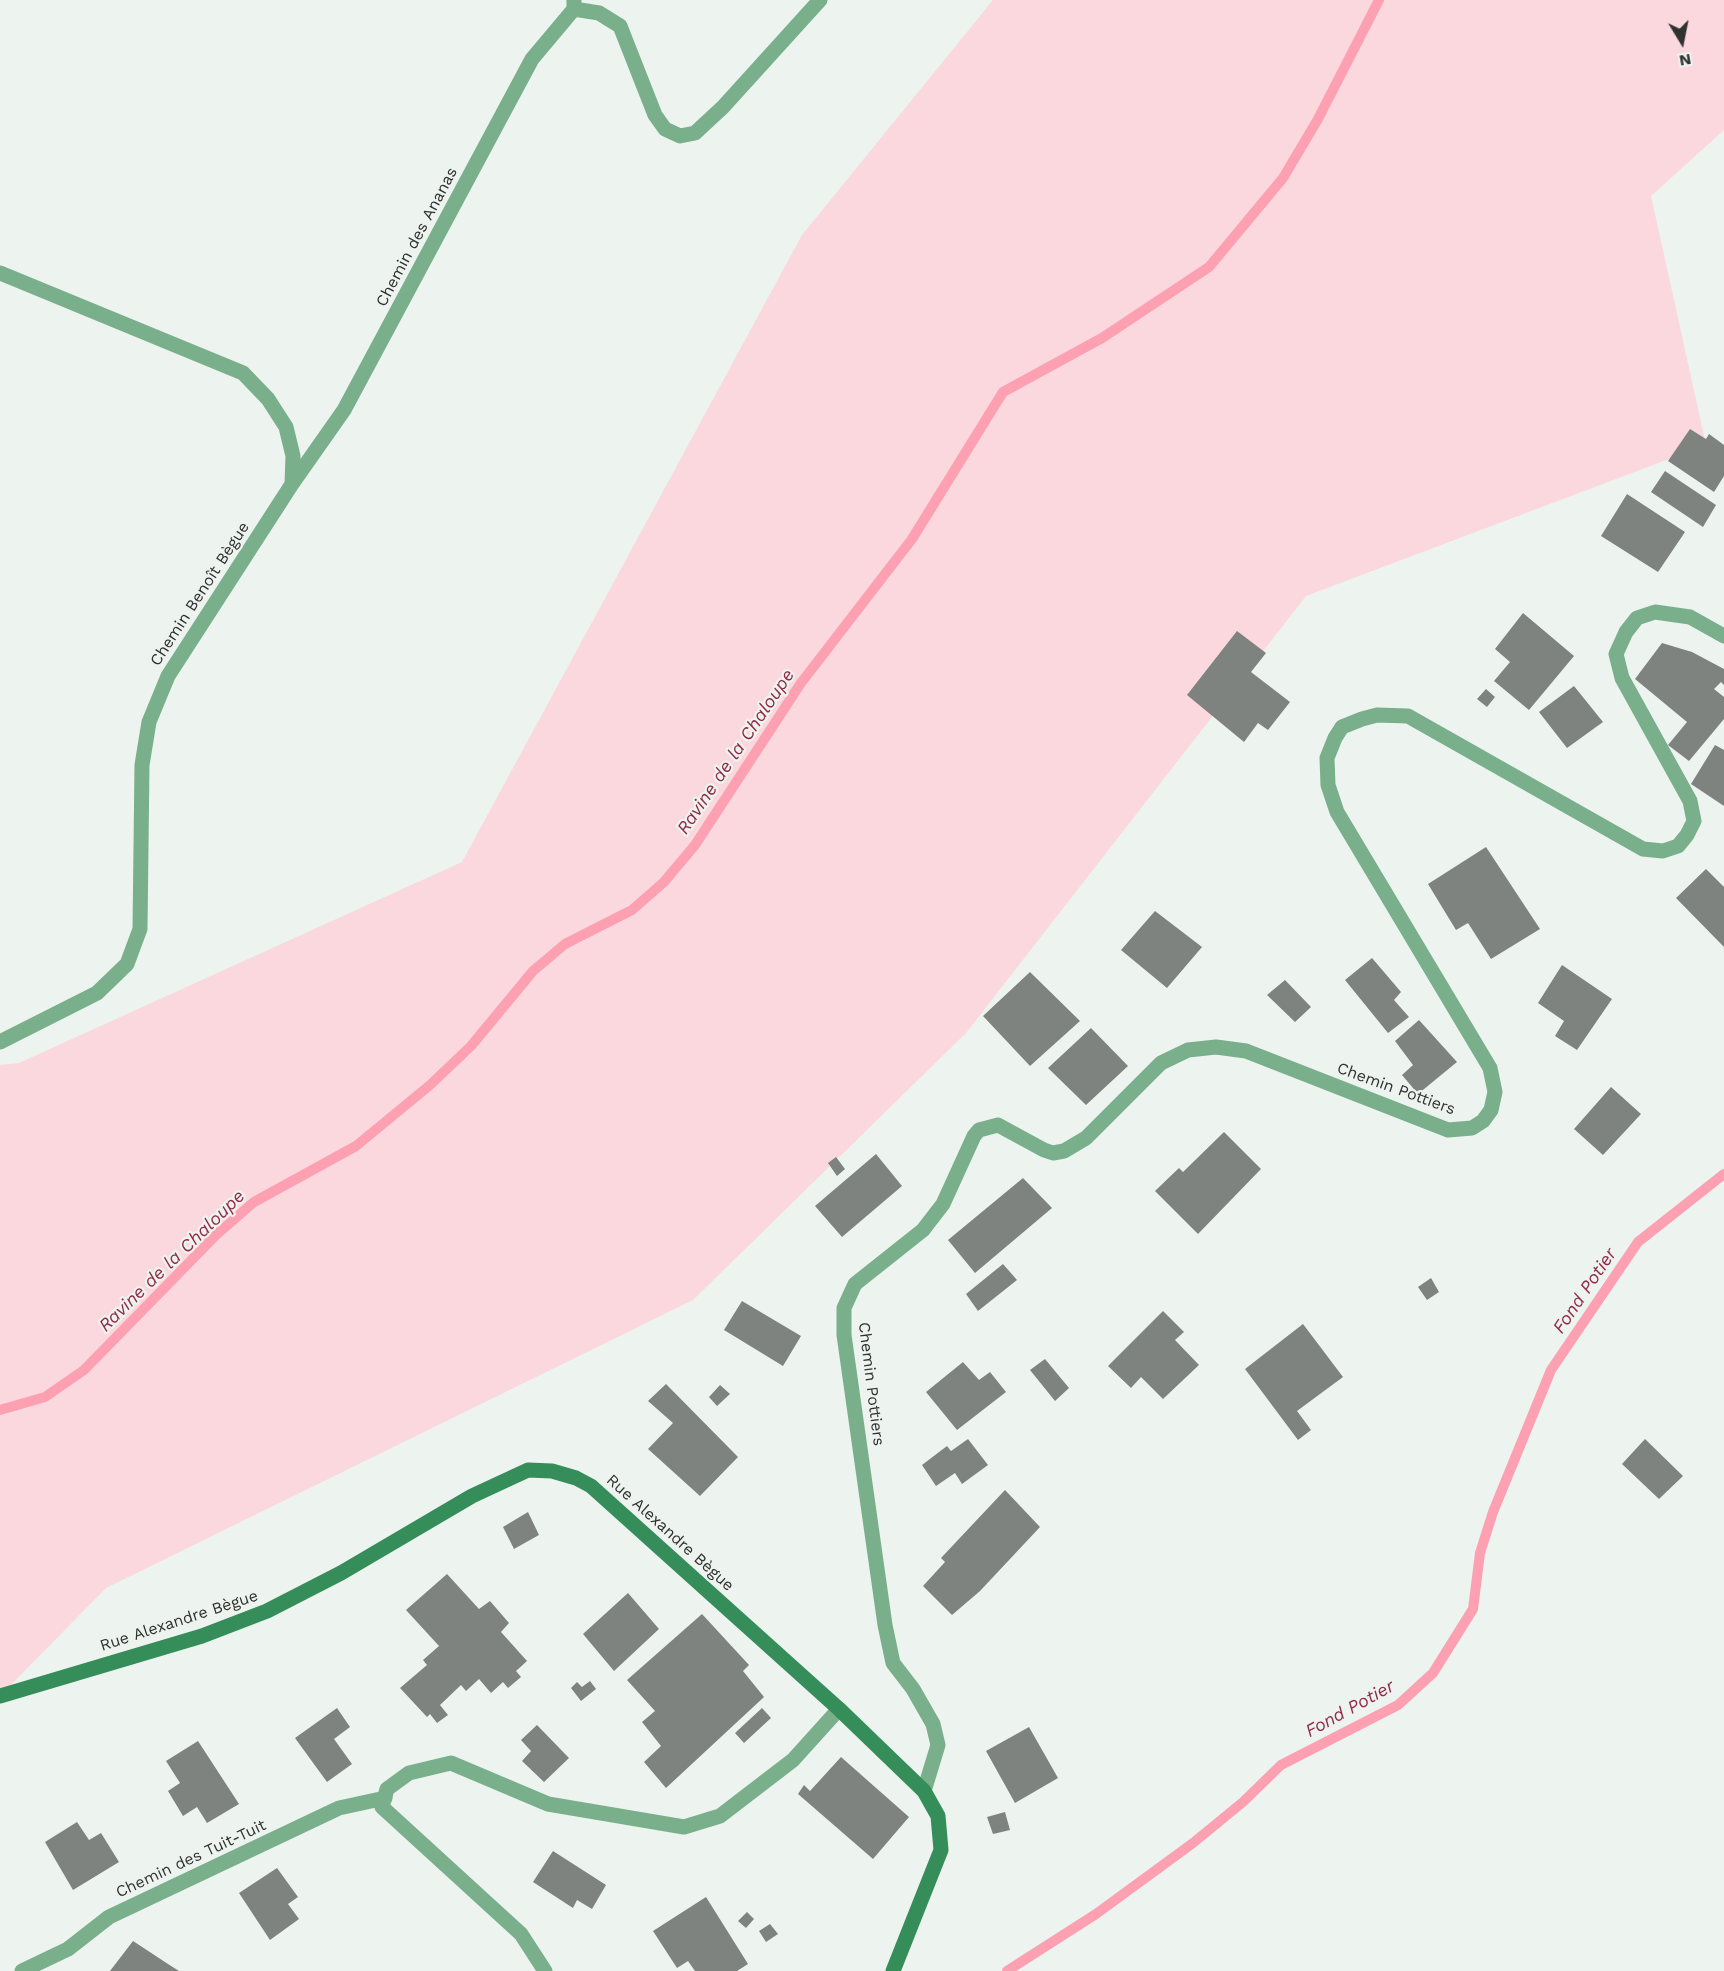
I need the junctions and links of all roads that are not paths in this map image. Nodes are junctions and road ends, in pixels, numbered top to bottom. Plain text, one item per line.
1 (820, 0) edge
2 (574, 4) edge
3 (0, 273) edge
4 (292, 484) junction
5 (1724, 636) edge
6 (0, 1042) edge
7 (0, 1696) edge
8 (838, 1709) junction
9 (924, 1791) junction
10 (385, 1798) junction
11 (893, 1969) edge
12 (22, 1971) edge
13 (545, 1971) edge

1 - 2 street, Chemin des Ananas
2 - 4 street, Chemin des Ananas
3 - 4 street
4 - 6 street, Chemin Benoît Bègue
5 - 9 street, Chemin Pottiers
7 - 8 main road, Rue Alexandre Bègue
8 - 9 main road, Rue Alexandre Bègue
8 - 10 street
9 - 11 main road, Rue Alexandre Bègue
10 - 12 street, Chemin des Tuit-Tuit
10 - 13 street

